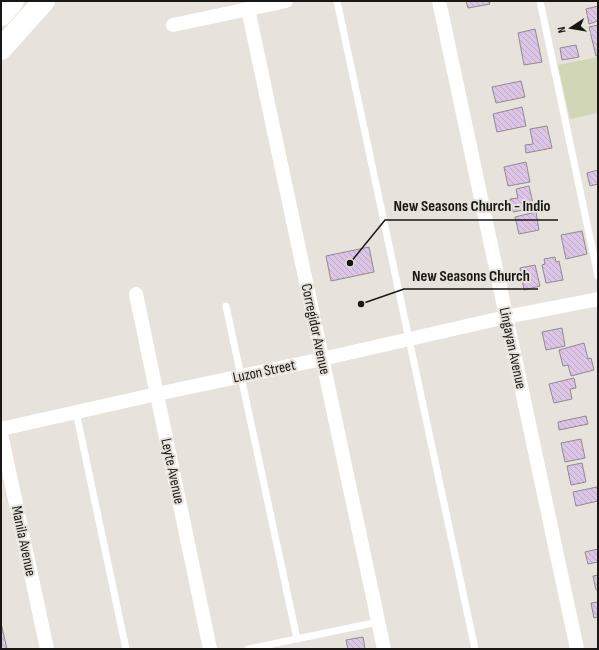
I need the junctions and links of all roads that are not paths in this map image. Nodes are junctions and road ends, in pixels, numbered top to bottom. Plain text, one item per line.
1 (13, 1) edge
2 (44, 1) edge
3 (286, 1) edge
4 (337, 1) edge
5 (439, 1) edge
6 (540, 1) edge
7 (248, 9) junction
8 (1, 15) edge
9 (173, 25) dead end
10 (1, 49) edge
11 (598, 276) edge
12 (136, 294) dead end
13 (598, 299) edge
14 (226, 306) dead end
15 (506, 317) junction
16 (409, 339) junction
17 (322, 359) junction
18 (241, 376) junction
19 (157, 394) junction
20 (76, 412) junction
21 (1, 429) edge
22 (1, 434) edge
23 (3, 455) edge
24 (378, 622) junction
25 (297, 639) junction
26 (47, 649) edge
27 (126, 649) edge
28 (210, 649) edge
29 (248, 649) edge
30 (384, 649) edge
31 (475, 649) edge
32 (577, 649) edge

1 - 8 main road
2 - 10 main road
3 - 7 street
4 - 16 lane
5 - 15 street, Lingayan Avenue
6 - 11 lane
7 - 9 street
7 - 17 street, Corregidor Avenue
12 - 19 street, Leyte Avenue
13 - 15 street, Luzon Street
14 - 18 lane
15 - 16 street, Luzon Street
15 - 32 street, Lingayan Avenue
16 - 17 street, Luzon Street
16 - 31 lane
17 - 18 street, Luzon Street
17 - 24 street, Corregidor Avenue
18 - 19 street, Luzon Street
18 - 25 lane
19 - 20 street, Luzon Street
19 - 28 street, Leyte Avenue
20 - 21 street, Luzon Street
20 - 27 lane
22 - 23 street, Manila Avenue
23 - 26 street, Manila Avenue
24 - 25 lane
24 - 30 street, Corregidor Avenue
25 - 29 lane

